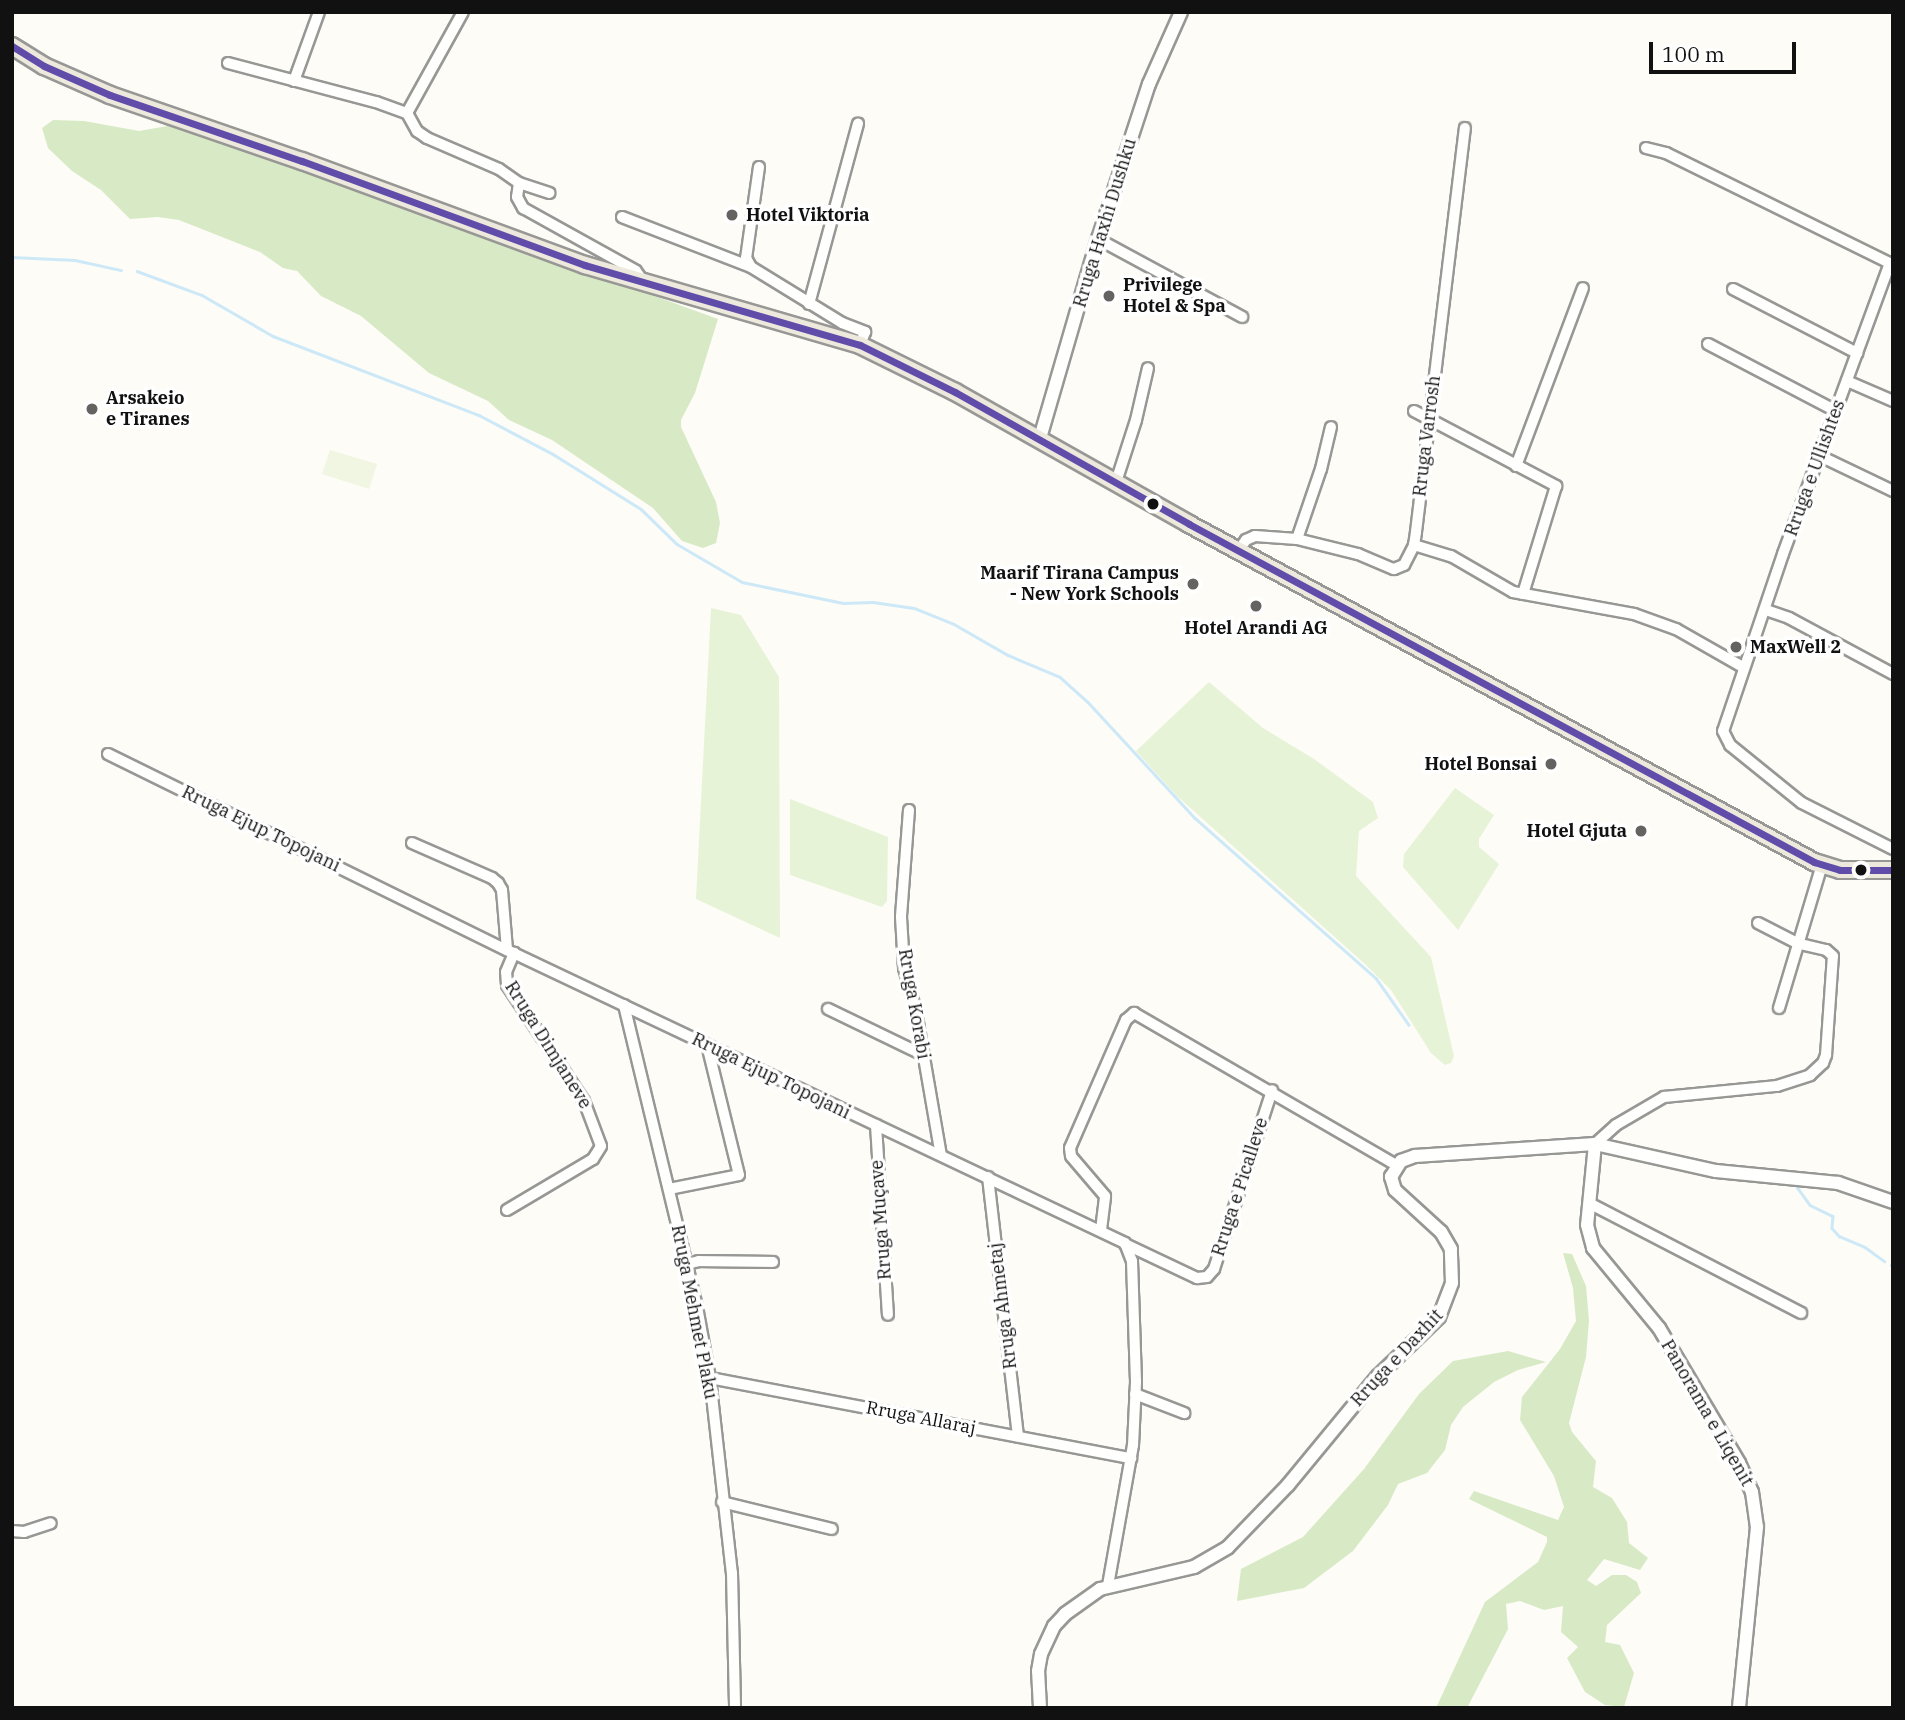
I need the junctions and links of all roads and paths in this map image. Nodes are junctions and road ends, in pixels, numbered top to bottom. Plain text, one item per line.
1 (319, 12) edge
2 (463, 12) edge
3 (1181, 12) edge
4 (12, 47) edge
5 (228, 63) dead end
6 (294, 81) junction
7 (407, 113) junction
8 (858, 124) dead end
9 (1465, 128) dead end
10 (1646, 148) dead end
11 (758, 167) dead end
12 (519, 183) junction
13 (549, 193) dead end
14 (622, 217) dead end
15 (1098, 239) junction
16 (751, 267) junction
17 (644, 282) junction
18 (1583, 288) dead end
19 (1733, 289) dead end
20 (809, 304) junction
21 (1242, 317) dead end
22 (1708, 344) dead end
23 (860, 345) junction
24 (1857, 353) junction
25 (1148, 368) dead end
26 (1847, 381) junction
27 (1893, 401) edge
28 (1414, 411) dead end
29 (1836, 411) junction
30 (1429, 421) junction
31 (1331, 427) dead end
32 (1040, 438) junction
33 (1819, 456) junction
34 (1516, 466) junction
35 (1116, 482) junction
36 (1893, 491) edge
37 (1297, 539) junction
38 (1414, 545) junction
39 (1238, 551) junction
40 (1523, 594) junction
41 (1766, 610) junction
42 (1743, 667) junction
43 (1893, 674) edge
44 (108, 754) dead end
45 (909, 810) dead end
46 (412, 843) dead end
47 (1893, 849) edge
48 (1822, 865) junction
49 (1893, 870) edge
50 (1758, 923) dead end
51 (1799, 944) junction
52 (511, 952) junction
53 (624, 1004) junction
54 (1780, 1008) dead end
55 (828, 1009) dead end
56 (707, 1045) junction
57 (923, 1055) junction
58 (1272, 1090) junction
59 (876, 1125) junction
60 (1595, 1144) junction
61 (940, 1155) junction
62 (1396, 1165) junction
63 (988, 1177) junction
64 (669, 1189) junction
65 (1893, 1202) edge
66 (1589, 1203) junction
67 (507, 1210) dead end
68 (1101, 1230) junction
69 (1125, 1243) junction
70 (773, 1262) dead end
71 (687, 1264) junction
72 (1801, 1313) dead end
73 (888, 1315) dead end
74 (710, 1378) junction
75 (1135, 1394) junction
76 (1184, 1413) dead end
77 (1018, 1436) junction
78 (1131, 1458) junction
79 (722, 1502) junction
80 (51, 1523) dead end
81 (832, 1529) dead end
82 (12, 1531) edge
83 (1108, 1585) junction
84 (735, 1708) edge
85 (1040, 1708) edge
86 (1739, 1708) edge

1 - 6 street
2 - 7 street
3 - 15 street, Rruga Haxhi Dushku
4 - 17 main road
5 - 6 street
6 - 7 street
7 - 12 street
8 - 20 street
9 - 30 street, Rruga Varrosh
10 - 24 street, Rruga e Ullishtes
11 - 16 street
12 - 13 street
12 - 17 street
14 - 16 street
15 - 21 street
15 - 32 street, Rruga Haxhi Dushku
16 - 20 street
17 - 23 main road
18 - 34 street
19 - 24 street
20 - 23 street
22 - 29 street
23 - 32 main road
24 - 26 street, Rruga e Ullishtes
25 - 35 street
26 - 27 street
26 - 29 street, Rruga e Ullishtes
28 - 30 street
29 - 33 street, Rruga e Ullishtes
30 - 34 street
30 - 38 street, Rruga Varrosh
31 - 37 street
32 - 35 main road
33 - 36 street
33 - 41 street, Rruga e Ullishtes
34 - 40 street
35 - 39 main road
37 - 38 street
37 - 39 street
38 - 40 street
39 - 48 main road
40 - 42 street
41 - 42 street, Rruga e Ullishtes
41 - 43 street
42 - 47 street, Rruga e Ullishtes
44 - 52 street, Rruga Ejup Topojani
45 - 57 street, Rruga Korabi
46 - 52 street
48 - 49 main road
48 - 51 street
50 - 51 street
51 - 54 street
51 - 60 street
52 - 53 street, Rruga Ejup Topojani
52 - 67 street, Rruga Dimjaneve
53 - 56 street, Rruga Ejup Topojani
53 - 64 street, Rruga Mehmet Plaku
55 - 57 street
56 - 59 street, Rruga Ejup Topojani
56 - 64 street
57 - 61 street, Rruga Korabi
58 - 62 street
58 - 68 street
58 - 69 street, Rruga e Picalleve
59 - 61 street, Rruga Ejup Topojani
59 - 73 street, Rruga Muçave
60 - 62 street
60 - 65 street
60 - 66 street, Panorama e Liqenit
61 - 63 street, Rruga Ejup Topojani
62 - 83 street, Rruga e Daxhit
63 - 68 street, Rruga Ejup Topojani
63 - 77 street, Rruga Ahmetaj
64 - 71 street, Rruga Mehmet Plaku
66 - 72 street
66 - 86 street, Panorama e Liqenit
68 - 69 street, Rruga Ejup Topojani
69 - 75 street
70 - 71 street
71 - 74 street, Rruga Mehmet Plaku
74 - 77 street, Rruga Allaraj
74 - 79 street, Rruga Mehmet Plaku
75 - 76 street
75 - 78 street
77 - 78 street, Rruga Allaraj
78 - 83 street
79 - 81 street
79 - 84 street, Rruga Mehmet Plaku
80 - 82 street
83 - 85 street, Rruga e Daxhit

